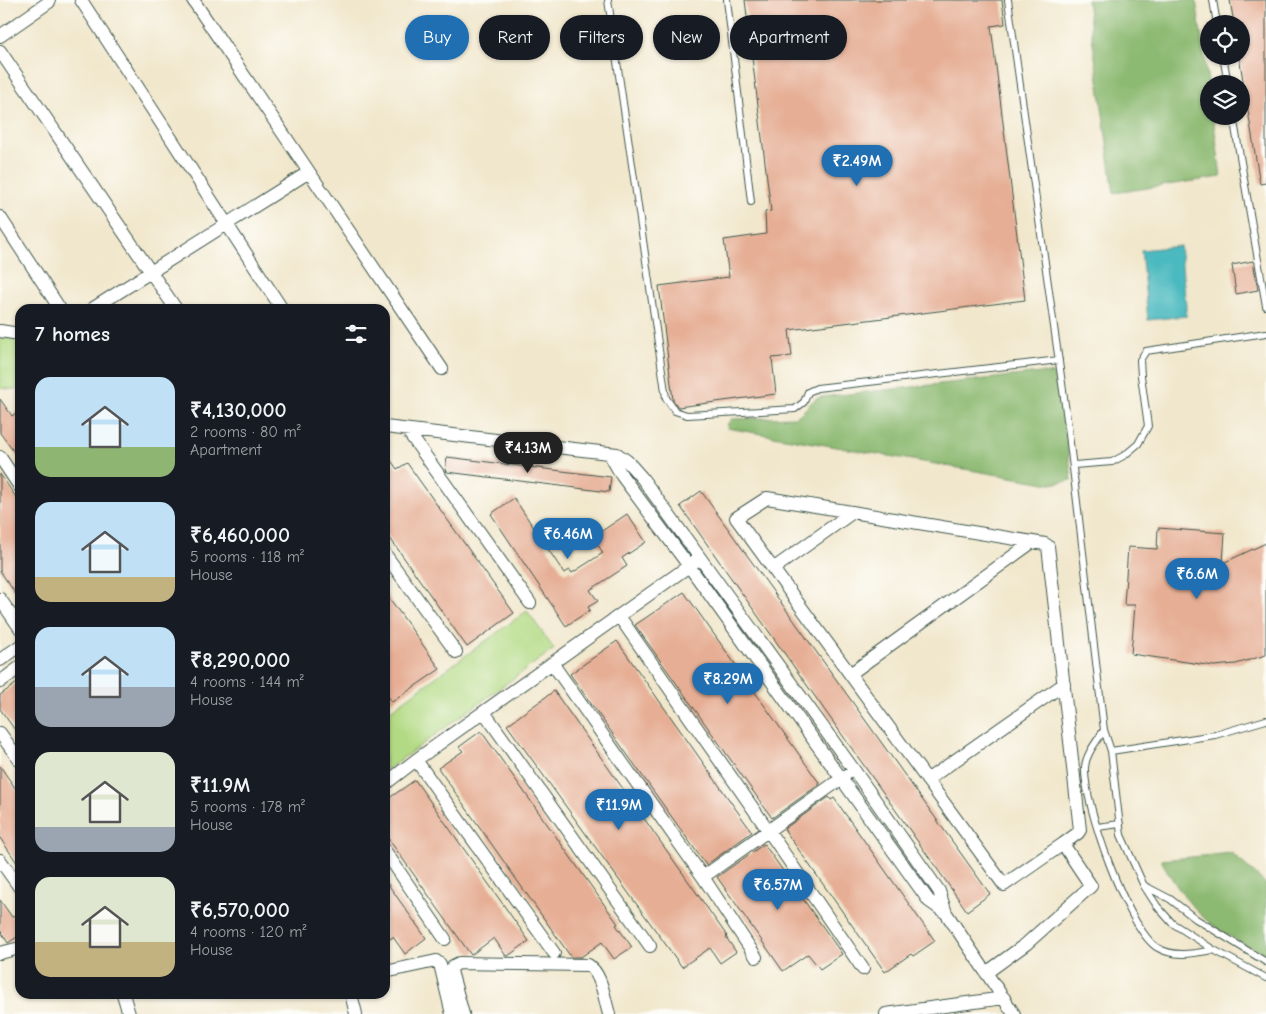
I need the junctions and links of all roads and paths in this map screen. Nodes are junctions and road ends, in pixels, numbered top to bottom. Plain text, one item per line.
1 (81, 0) edge
2 (193, 0) edge
3 (608, 0) edge
4 (727, 0) edge
5 (1008, 0) edge
6 (1213, 0) edge
7 (49, 1) edge
8 (1216, 15) edge
9 (0, 36) edge
10 (0, 51) edge
11 (1235, 125) edge
12 (309, 172) junction
13 (751, 202) dead end
14 (0, 217) edge
15 (227, 224) junction
16 (151, 272) junction
17 (57, 304) edge
18 (100, 304) edge
19 (173, 304) edge
20 (279, 304) edge
21 (1266, 306) edge
22 (0, 331) edge
23 (15, 333) edge
24 (1266, 333) edge
25 (1059, 360) junction
26 (442, 369) dead end
27 (390, 428) edge
28 (407, 430) junction
29 (0, 457) edge
30 (1074, 465) junction
31 (15, 479) edge
32 (852, 512) junction
33 (1031, 543) junction
34 (390, 561) edge
35 (694, 562) junction
36 (772, 569) junction
37 (0, 598) edge
38 (530, 602) dead end
39 (619, 616) junction
40 (15, 620) edge
41 (15, 650) edge
42 (456, 652) dead end
43 (0, 660) edge
44 (552, 663) junction
45 (15, 671) edge
46 (850, 674) junction
47 (0, 682) edge
48 (1064, 684) junction
49 (484, 712) junction
50 (1266, 720) edge
51 (1104, 730) junction
52 (0, 733) edge
53 (1111, 751) junction
54 (15, 754) edge
55 (416, 760) junction
56 (854, 770) junction
57 (840, 779) junction
58 (390, 780) edge
59 (927, 780) junction
60 (1120, 824) junction
61 (1097, 827) junction
62 (768, 830) junction
63 (1063, 844) junction
64 (390, 858) edge
65 (0, 860) edge
66 (703, 877) junction
67 (15, 881) edge
68 (1144, 886) junction
69 (946, 913) junction
70 (445, 939) dead end
71 (650, 946) dead end
72 (15, 949) edge
73 (1214, 950) junction
74 (0, 953) edge
75 (554, 953) dead end
76 (756, 957) dead end
77 (1266, 962) edge
78 (863, 969) dead end
79 (390, 971) edge
80 (986, 973) junction
81 (1266, 978) edge
82 (1004, 998) junction
83 (124, 999) edge
84 (352, 999) edge
85 (129, 1014) edge
86 (356, 1014) edge
87 (452, 1014) edge
88 (463, 1014) edge
89 (609, 1014) edge
90 (886, 1014) edge
91 (1014, 1014) edge

1 - 15 street
2 - 12 street
3 - 25 lane
4 - 13 lane
5 - 25 lane
6 - 8 lane
7 - 9 street
10 - 16 street
11 - 21 lane
12 - 15 street
12 - 26 street
14 - 17 street
15 - 16 street
15 - 20 street
16 - 18 street
16 - 19 street
22 - 23 street
24 - 30 lane
25 - 30 lane
27 - 28 street
28 - 35 street
28 - 38 street
29 - 31 street
30 - 51 lane
32 - 33 street
32 - 36 street
32 - 36 street
33 - 46 street
33 - 48 street
34 - 42 street
35 - 39 street
35 - 56 street
35 - 57 street
36 - 46 street
37 - 40 street
39 - 44 street
39 - 62 street
41 - 43 street
44 - 49 street
44 - 66 street
45 - 47 street
46 - 59 street
48 - 59 street
48 - 63 street
49 - 55 street
49 - 71 street
50 - 53 lane
51 - 53 lane
51 - 61 lane
52 - 54 street
53 - 60 lane
55 - 58 street
55 - 75 street
56 - 57 street
56 - 69 street
57 - 62 street
57 - 69 street
59 - 63 street
60 - 61 lane
60 - 68 lane
61 - 73 lane
62 - 66 street
62 - 78 street
63 - 80 street
64 - 70 street
65 - 67 street
66 - 76 street
68 - 73 lane
68 - 77 lane
69 - 80 street
72 - 74 street
73 - 81 lane
79 - 87 street
80 - 82 street
82 - 90 street
82 - 91 street
83 - 85 street
84 - 86 street
88 - 89 street

